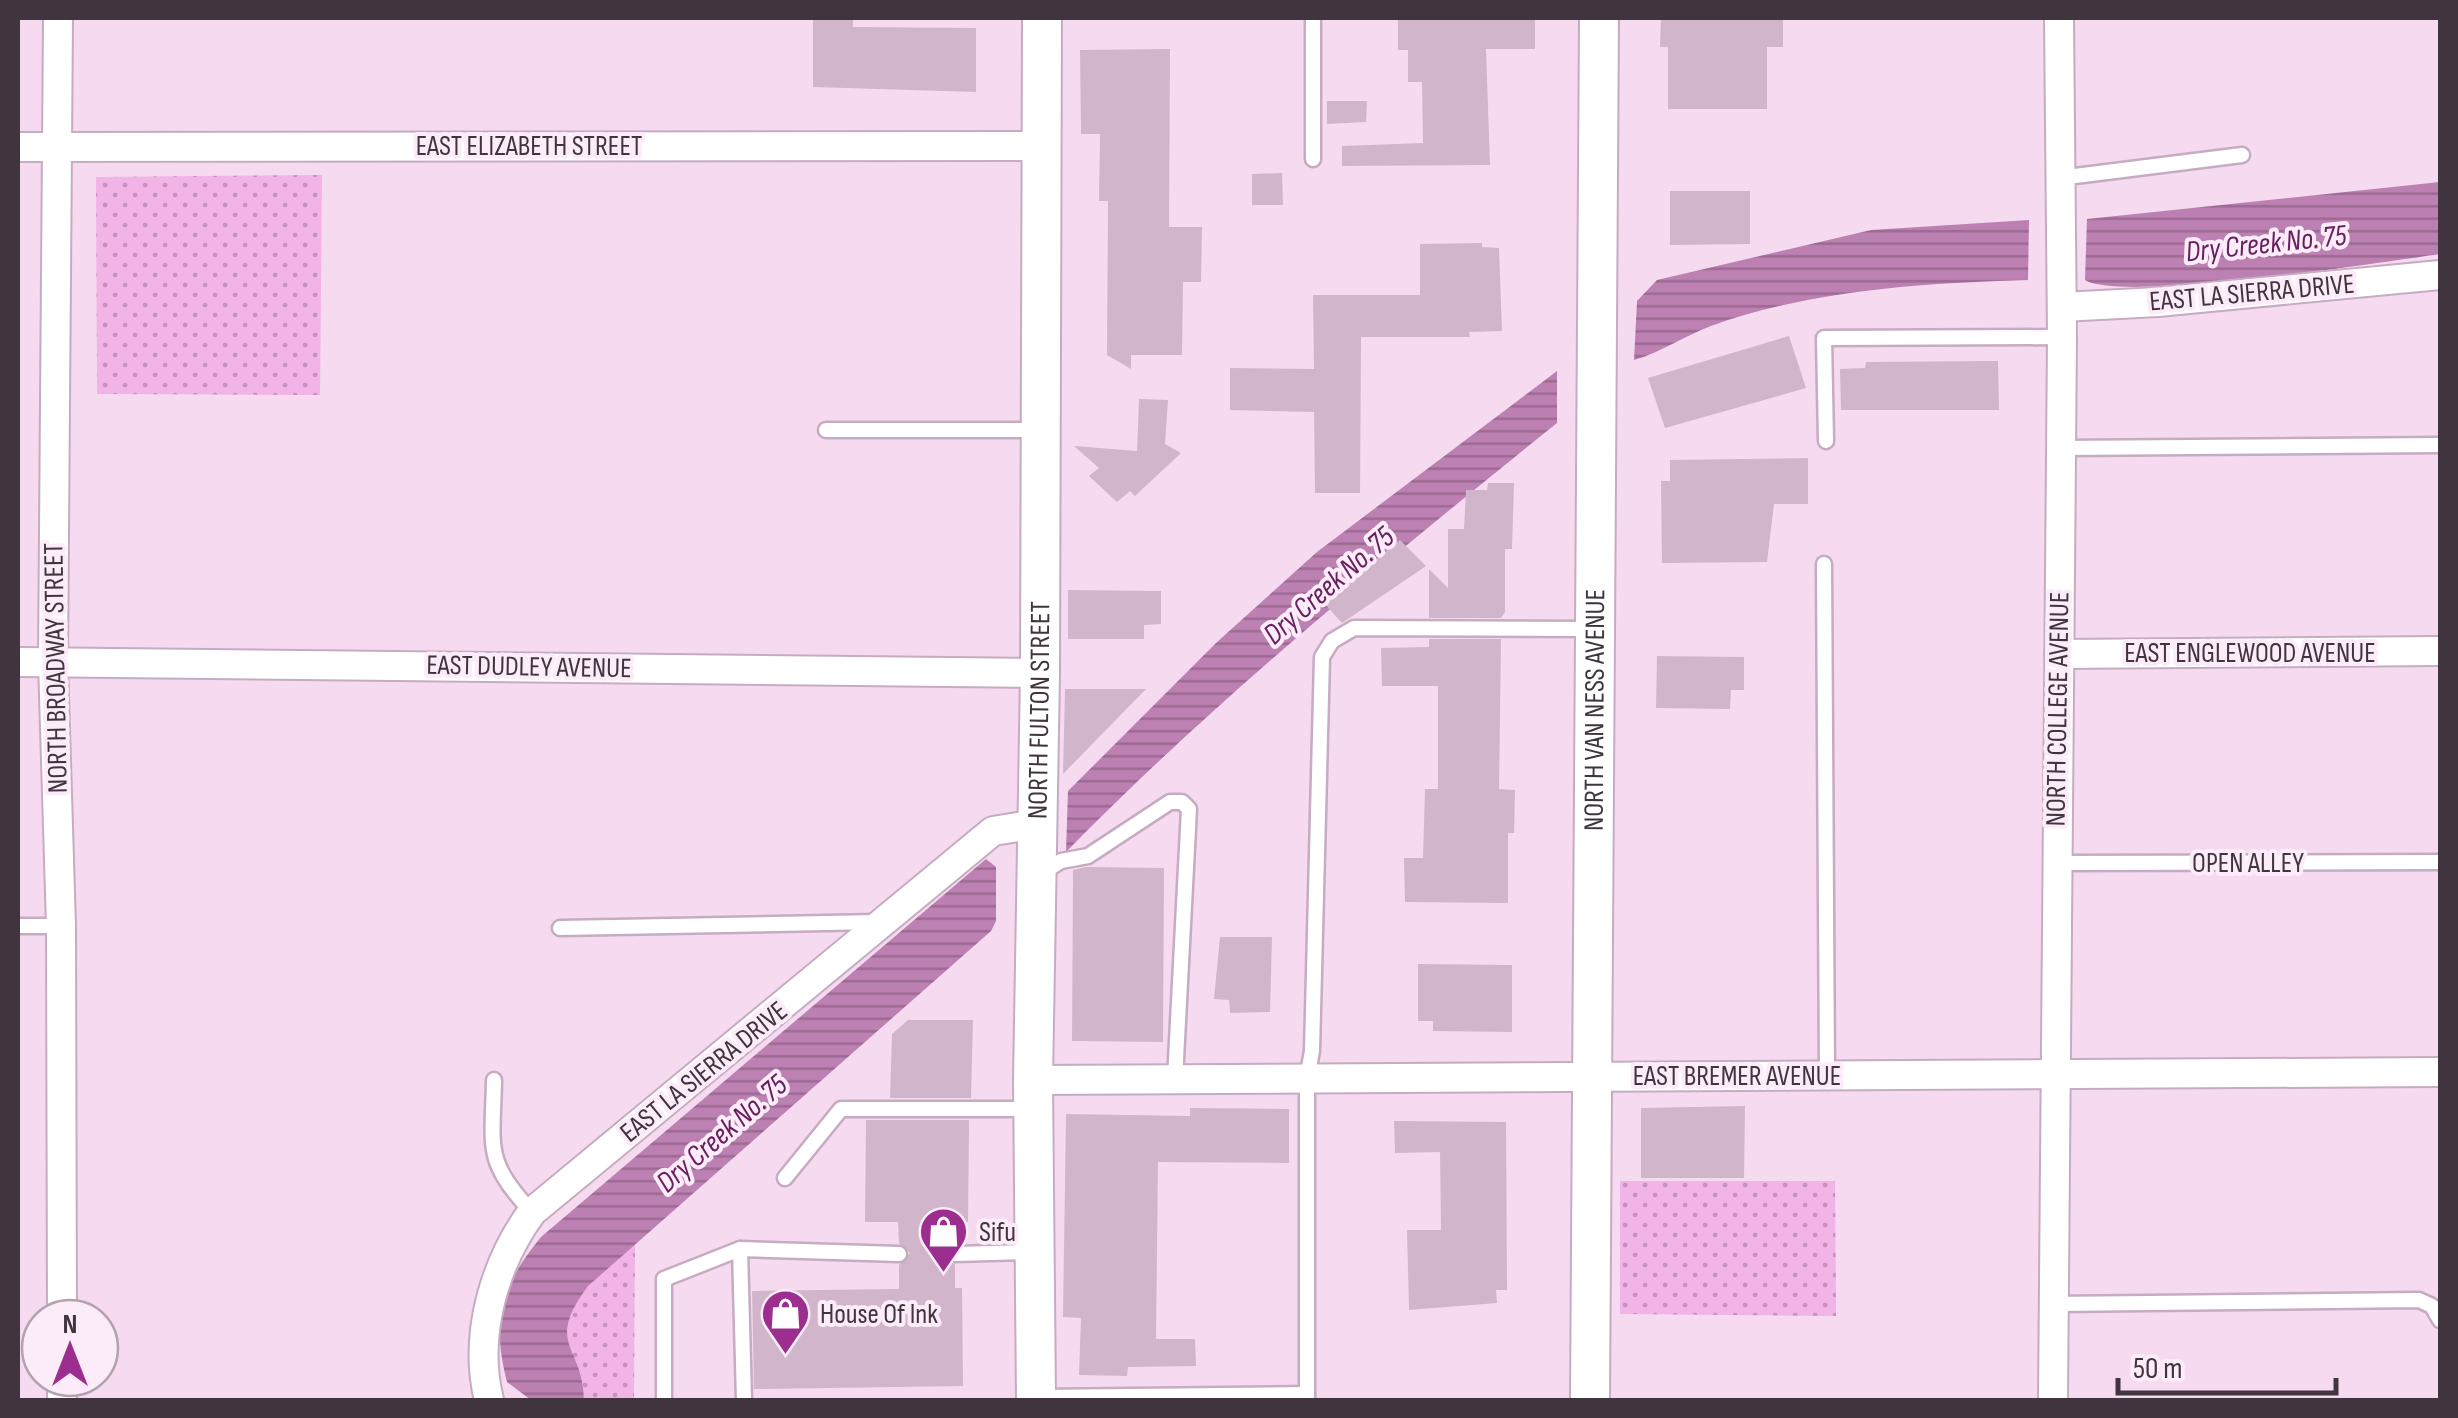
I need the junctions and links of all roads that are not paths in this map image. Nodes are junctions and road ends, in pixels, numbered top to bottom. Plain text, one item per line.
1 (58, 18) edge
2 (1042, 18) edge
3 (1313, 18) edge
4 (1598, 18) edge
5 (2059, 18) edge
6 (1040, 146) junction
7 (18, 147) edge
8 (58, 147) junction
9 (2242, 155) dead end
10 (1313, 159) dead end
11 (2058, 178) junction
12 (2440, 275) edge
13 (2062, 306) junction
14 (2062, 337) junction
15 (826, 430) dead end
16 (1040, 430) junction
17 (1826, 440) dead end
18 (2440, 445) edge
19 (2061, 448) junction
20 (1824, 564) dead end
21 (1598, 628) junction
22 (2440, 651) edge
23 (2059, 654) junction
24 (18, 662) edge
25 (53, 662) junction
26 (1040, 673) junction
27 (1037, 827) junction
28 (2440, 862) edge
29 (2056, 863) junction
30 (1038, 875) junction
31 (888, 922) junction
32 (18, 926) edge
33 (61, 926) junction
34 (560, 928) dead end
35 (2440, 1072) edge
36 (2054, 1074) junction
37 (1594, 1076) junction
38 (1827, 1076) junction
39 (1307, 1078) junction
40 (1175, 1079) junction
41 (494, 1080) dead end
42 (1033, 1094) junction
43 (785, 1178) dead end
44 (532, 1212) junction
45 (740, 1249) junction
46 (1036, 1252) junction
47 (899, 1254) dead end
48 (955, 1254) dead end
49 (62, 1298) edge
50 (2054, 1304) junction
51 (2440, 1320) edge
52 (1307, 1397) edge
53 (1036, 1399) edge
54 (489, 1400) edge
55 (664, 1400) edge
56 (744, 1400) edge
57 (1590, 1400) edge
58 (2054, 1400) edge

1 - 8 street, NORTH BROADWAY STREET
2 - 6 main road, NORTH FULTON STREET
3 - 10 lane
4 - 21 main road, NORTH VAN NESS AVENUE
5 - 11 street, NORTH COLLEGE AVENUE
6 - 8 street, EAST ELIZABETH STREET
6 - 16 main road, NORTH FULTON STREET
7 - 8 street, EAST ELIZABETH STREET
8 - 25 street, NORTH BROADWAY STREET
9 - 11 lane
11 - 13 street, NORTH COLLEGE AVENUE
12 - 13 street, EAST LA SIERRA DRIVE
13 - 14 street, NORTH COLLEGE AVENUE
14 - 17 lane
14 - 19 street, NORTH COLLEGE AVENUE
15 - 16 lane
16 - 26 main road, NORTH FULTON STREET
18 - 19 lane
19 - 23 street, NORTH COLLEGE AVENUE
20 - 38 lane
21 - 37 main road, NORTH VAN NESS AVENUE
21 - 39 lane
22 - 23 street, EAST ENGLEWOOD AVENUE
23 - 29 street, NORTH COLLEGE AVENUE
24 - 25 street, EAST DUDLEY AVENUE
25 - 26 street, EAST DUDLEY AVENUE
25 - 33 street, NORTH BROADWAY STREET
26 - 27 main road, NORTH FULTON STREET
27 - 30 main road, NORTH FULTON STREET
27 - 31 street, EAST LA SIERRA DRIVE
28 - 29 lane, OPEN ALLEY
29 - 36 street, NORTH COLLEGE AVENUE
30 - 40 lane
30 - 42 main road, NORTH FULTON STREET
31 - 34 lane
31 - 44 street, EAST LA SIERRA DRIVE
32 - 33 lane
33 - 49 street, NORTH BROADWAY STREET
35 - 36 street, EAST BREMER AVENUE
36 - 38 street, EAST BREMER AVENUE
36 - 50 street, NORTH COLLEGE AVENUE
37 - 38 street, EAST BREMER AVENUE
37 - 39 street, EAST BREMER AVENUE
37 - 57 main road, NORTH VAN NESS AVENUE
39 - 40 street, EAST BREMER AVENUE
39 - 52 lane
40 - 42 street, EAST BREMER AVENUE
41 - 44 lane
42 - 43 lane
42 - 46 main road, NORTH FULTON STREET
44 - 54 street, EAST LA SIERRA DRIVE
45 - 47 lane
45 - 55 lane
45 - 56 lane
46 - 48 lane
46 - 53 main road, NORTH FULTON STREET
50 - 51 lane
50 - 58 street, NORTH COLLEGE AVENUE
52 - 53 lane

